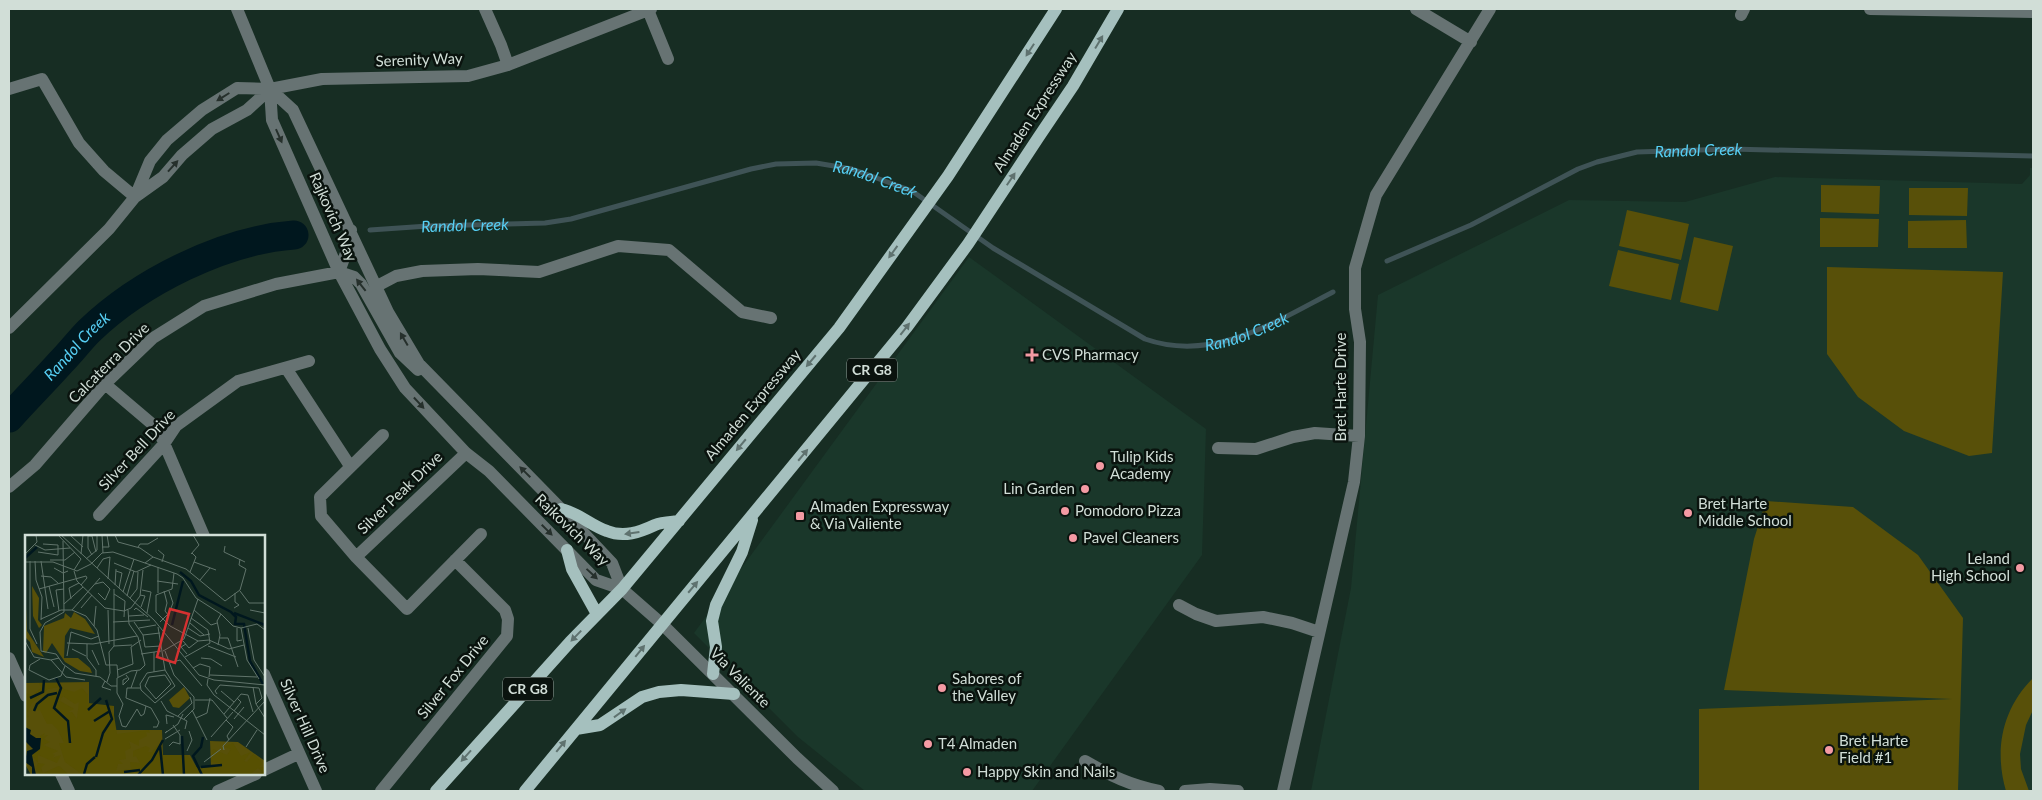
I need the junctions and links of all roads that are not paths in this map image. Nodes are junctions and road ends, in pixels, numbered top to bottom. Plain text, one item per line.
1 (237, 9) edge
2 (485, 9) edge
3 (650, 9) edge
4 (1056, 9) edge
5 (1118, 9) edge
6 (1416, 9) edge
7 (1490, 9) edge
8 (1870, 9) edge
9 (2033, 12) edge
10 (1471, 42) junction
11 (668, 59) dead end
12 (508, 64) junction
13 (9, 89) edge
14 (270, 89) junction
15 (135, 197) junction
16 (351, 230) junction
17 (339, 272) junction
18 (377, 286) junction
19 (772, 318) dead end
20 (9, 328) edge
21 (309, 361) dead end
22 (286, 368) junction
23 (432, 377) junction
24 (105, 384) junction
25 (383, 435) dead end
26 (1359, 436) junction
27 (164, 444) junction
28 (1218, 448) dead end
29 (466, 453) junction
30 (350, 466) junction
31 (9, 487) edge
32 (562, 509) junction
33 (754, 514) junction
34 (99, 515) dead end
35 (679, 521) junction
36 (482, 534) dead end
37 (204, 535) edge
38 (567, 550) junction
39 (356, 558) junction
40 (455, 560) junction
41 (622, 589) junction
42 (1179, 605) dead end
43 (597, 614) junction
44 (662, 624) junction
45 (1319, 632) junction
46 (9, 658) edge
47 (713, 674) junction
48 (265, 676) edge
49 (25, 694) edge
50 (734, 694) junction
51 (576, 729) junction
52 (298, 754) junction
53 (1085, 761) dead end
54 (265, 770) edge
55 (61, 775) edge
56 (254, 775) edge
57 (69, 791) edge
58 (218, 791) edge
59 (316, 791) edge
60 (381, 791) edge
61 (436, 791) edge
62 (525, 791) edge
63 (833, 791) edge
64 (1159, 791) edge
65 (1185, 791) edge
66 (1238, 791) edge
67 (1283, 791) edge

1 - 14 street, Rajkovich Way
2 - 12 street
3 - 11 street, Serenity Way
3 - 12 street, Serenity Way
4 -> 35 main road, Almaden Expressway / CR G8
33 -> 5 main road, Almaden Expressway / CR G8
6 - 10 street
7 - 10 street, Bret Harte Drive
8 - 9 street
10 - 26 street, Bret Harte Drive
12 - 14 street, Serenity Way
13 - 15 street
15 -> 14 street, Serenity Way
14 -> 15 street, Serenity Way
14 - 16 street, Rajkovich Way
14 -> 17 street, Rajkovich Way
15 - 20 street, Serenity Way
16 - 17 street
16 - 18 street, Rajkovich Way
23 -> 17 street
17 - 24 street, Calcaterra Drive
17 -> 29 street, Rajkovich Way
18 - 19 street
23 -> 18 street, Rajkovich Way
21 - 22 street, Silver Bell Drive
22 - 27 street, Silver Bell Drive
22 - 30 street
32 -> 23 street, Rajkovich Way
24 - 27 street
24 - 31 street, Calcaterra Drive
25 - 30 street
26 - 28 street
26 - 45 street, Bret Harte Drive
27 - 34 street, Silver Bell Drive
27 - 37 street
29 -> 38 street, Rajkovich Way
29 - 39 street, Silver Peak Drive
30 - 39 street
35 -> 32 main road
32 - 41 street, Rajkovich Way
44 -> 33 main road, Almaden Expressway / CR G8
33 - 47 main road
35 - 41 main road, Almaden Expressway / CR G8
36 - 40 street
38 -> 41 street, Rajkovich Way
38 - 43 main road
39 - 40 street
40 - 60 street, Silver Fox Drive
41 - 43 main road, Almaden Expressway / CR G8
41 - 44 street, Via Valiente
42 - 45 street
43 -> 61 main road, Almaden Expressway / CR G8
44 - 47 street, Via Valiente
51 -> 44 main road, Almaden Expressway / CR G8
45 - 67 street, Bret Harte Drive
46 - 49 street
47 - 50 street, Via Valiente
48 - 52 street, Silver Hill Drive
51 -> 50 main road
50 - 63 street, Via Valiente
62 -> 51 main road, Almaden Expressway / CR G8
52 - 54 street
52 - 59 street, Silver Hill Drive
53 - 64 street
55 - 57 street
56 - 58 street
65 - 66 street

